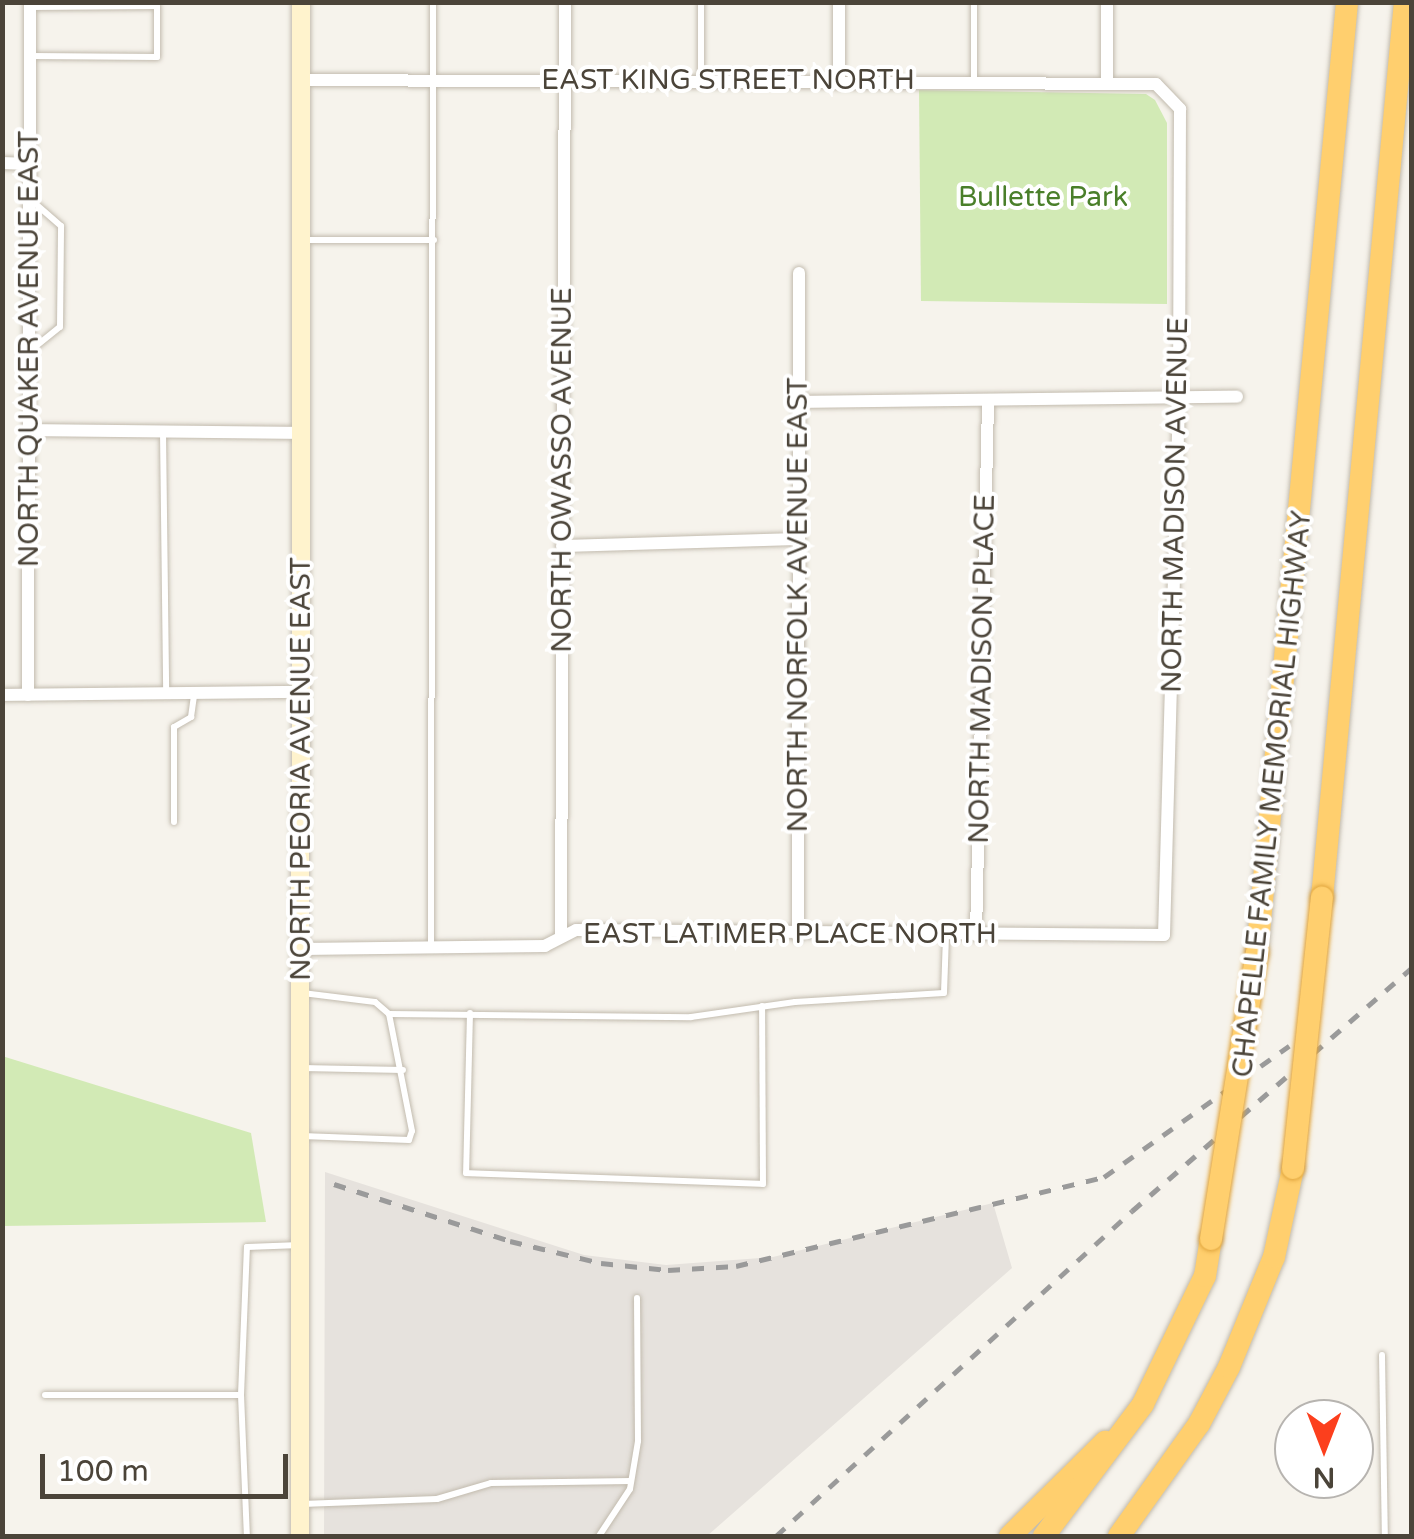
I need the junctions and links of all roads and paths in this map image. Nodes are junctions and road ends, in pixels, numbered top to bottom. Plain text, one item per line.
1 (301, 2) edge
2 (434, 2) edge
3 (564, 2) edge
4 (702, 2) edge
5 (839, 2) edge
6 (974, 2) edge
7 (1107, 2) edge
8 (1347, 2) edge
9 (1405, 2) edge
10 (30, 5) edge
11 (30, 56) junction
12 (839, 78) junction
13 (300, 80) junction
14 (563, 80) junction
15 (702, 80) junction
16 (433, 81) junction
17 (974, 82) junction
18 (1107, 84) junction
19 (1156, 84) joint
20 (2, 163) edge
21 (30, 164) junction
22 (30, 199) junction
23 (302, 240) junction
24 (434, 240) junction
25 (799, 273) dead end
26 (29, 352) junction
27 (1236, 397) dead end
28 (1179, 398) junction
29 (798, 402) junction
30 (988, 404) junction
31 (29, 430) junction
32 (163, 432) junction
33 (302, 432) junction
34 (799, 540) junction
35 (562, 546) junction
36 (300, 692) junction
37 (166, 694) junction
38 (194, 694) junction
39 (28, 695) junction
40 (2, 696) edge
41 (174, 822) dead end
42 (946, 935) junction
43 (976, 935) junction
44 (1164, 935) joint
45 (798, 936) junction
46 (561, 937) junction
47 (431, 947) junction
48 (301, 949) junction
49 (301, 994) junction
50 (762, 1006) junction
51 (470, 1013) junction
52 (389, 1014) junction
53 (301, 1068) junction
54 (404, 1070) junction
55 (301, 1136) junction
56 (301, 1244) junction
57 (637, 1298) dead end
58 (1382, 1355) dead end
59 (45, 1395) dead end
60 (241, 1395) junction
61 (1143, 1404) junction
62 (632, 1481) junction
63 (300, 1504) junction
64 (247, 1536) edge
65 (300, 1536) edge
66 (599, 1536) edge
67 (1010, 1536) edge
68 (1044, 1536) edge
69 (1119, 1536) edge
70 (1385, 1536) edge

1 - 13 main road, NORTH PEORIA AVENUE EAST
2 - 16 lane
3 - 14 street, NORTH OWASSO AVENUE
4 - 15 lane
5 - 12 street
6 - 17 lane
7 - 18 street
8 - 61 highway, CHAPELLE FAMILY MEMORIAL HIGHWAY, bridge
9 - 69 highway, CHAPELLE FAMILY MEMORIAL HIGHWAY, bridge
10 - 11 street, NORTH QUAKER AVENUE EAST
10 - 11 lane
11 - 21 street, NORTH QUAKER AVENUE EAST
12 - 15 street, EAST KING STREET NORTH
12 - 17 street, EAST KING STREET NORTH
13 - 16 street, EAST KING STREET NORTH
13 - 23 main road, NORTH PEORIA AVENUE EAST
14 - 15 street, EAST KING STREET NORTH
14 - 16 street, EAST KING STREET NORTH
14 - 35 street, NORTH OWASSO AVENUE
16 - 24 lane
17 - 18 street, EAST KING STREET NORTH
18 - 19 street, EAST KING STREET NORTH
19 - 28 street, NORTH MADISON AVENUE
20 - 21 street
21 - 22 street, NORTH QUAKER AVENUE EAST
22 - 26 street, NORTH QUAKER AVENUE EAST
22 - 26 lane
23 - 24 lane
23 - 33 main road, NORTH PEORIA AVENUE EAST
24 - 47 lane
25 - 29 street, NORTH NORFOLK AVENUE EAST
26 - 31 street, NORTH QUAKER AVENUE EAST
27 - 28 street
28 - 30 street
28 - 44 street, NORTH MADISON AVENUE
29 - 30 street
29 - 34 street, NORTH NORFOLK AVENUE EAST
30 - 43 street, NORTH MADISON PLACE
31 - 32 street
31 - 39 street, NORTH QUAKER AVENUE EAST
32 - 33 street
32 - 37 lane
33 - 36 main road, NORTH PEORIA AVENUE EAST
34 - 35 street
34 - 45 street, NORTH NORFOLK AVENUE EAST
35 - 46 street, NORTH OWASSO AVENUE
36 - 38 street
36 - 48 main road, NORTH PEORIA AVENUE EAST
37 - 38 street
37 - 39 street
38 - 41 lane
39 - 40 street
42 - 43 street, EAST LATIMER PLACE NORTH
42 - 45 street, EAST LATIMER PLACE NORTH
42 - 50 lane
43 - 44 street, EAST LATIMER PLACE NORTH
45 - 46 street, EAST LATIMER PLACE NORTH
46 - 47 street, EAST LATIMER PLACE NORTH
47 - 48 street, EAST LATIMER PLACE NORTH
48 - 49 main road, NORTH PEORIA AVENUE EAST
49 - 52 lane
49 - 53 main road, NORTH PEORIA AVENUE EAST
50 - 51 lane
50 - 51 lane
51 - 52 lane
52 - 54 lane
53 - 54 lane
53 - 55 main road, NORTH PEORIA AVENUE EAST
54 - 55 lane
55 - 56 main road, NORTH PEORIA AVENUE EAST
56 - 60 lane
56 - 63 main road, NORTH PEORIA AVENUE EAST
57 - 62 lane
58 - 70 lane
59 - 60 lane
60 - 64 lane
61 - 67 highway
61 - 68 highway, CHAPELLE FAMILY MEMORIAL HIGHWAY
62 - 63 lane
62 - 66 lane
63 - 65 main road, NORTH PEORIA AVENUE EAST

